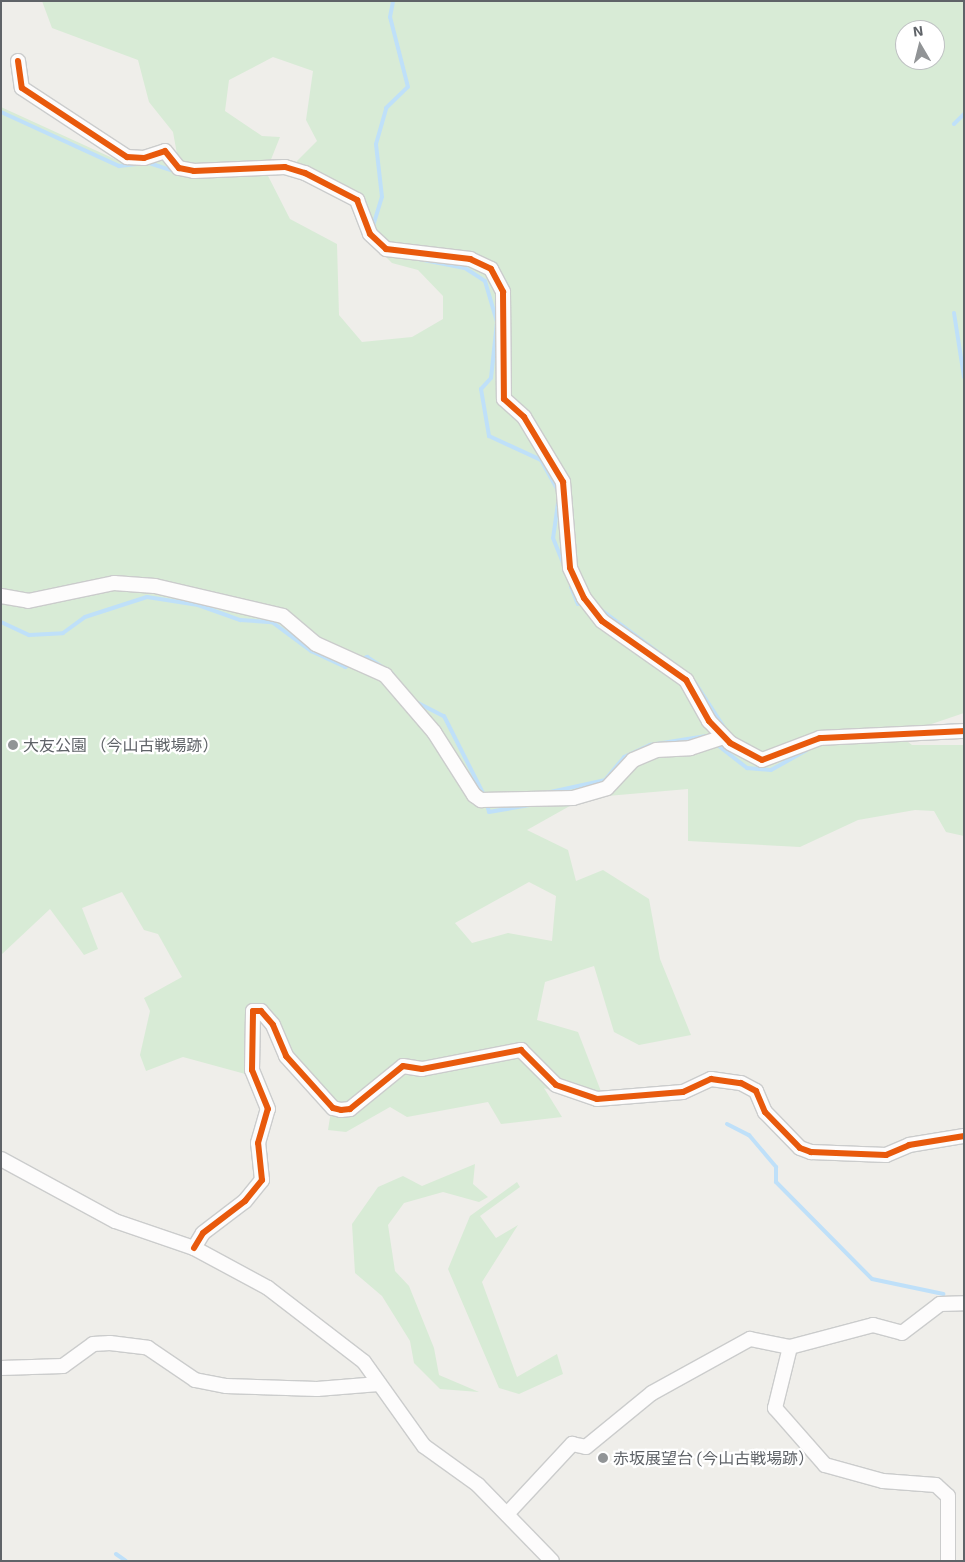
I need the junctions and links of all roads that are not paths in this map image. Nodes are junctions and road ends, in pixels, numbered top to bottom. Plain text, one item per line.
1 (18, 61) dead end
2 (1, 596) edge
3 (964, 731) edge
4 (726, 740) junction
5 (964, 1136) edge
6 (1, 1159) edge
7 (194, 1248) junction
8 (964, 1304) edge
9 (790, 1347) junction
10 (1, 1368) edge
11 (379, 1384) junction
12 (507, 1514) junction
13 (552, 1561) edge
14 (948, 1561) edge

1 - 4 street
2 - 4 street
3 - 4 street
5 - 7 street
6 - 7 street
7 - 11 street
8 - 9 street
9 - 12 street
9 - 14 street
10 - 11 street
11 - 12 street
12 - 13 street

